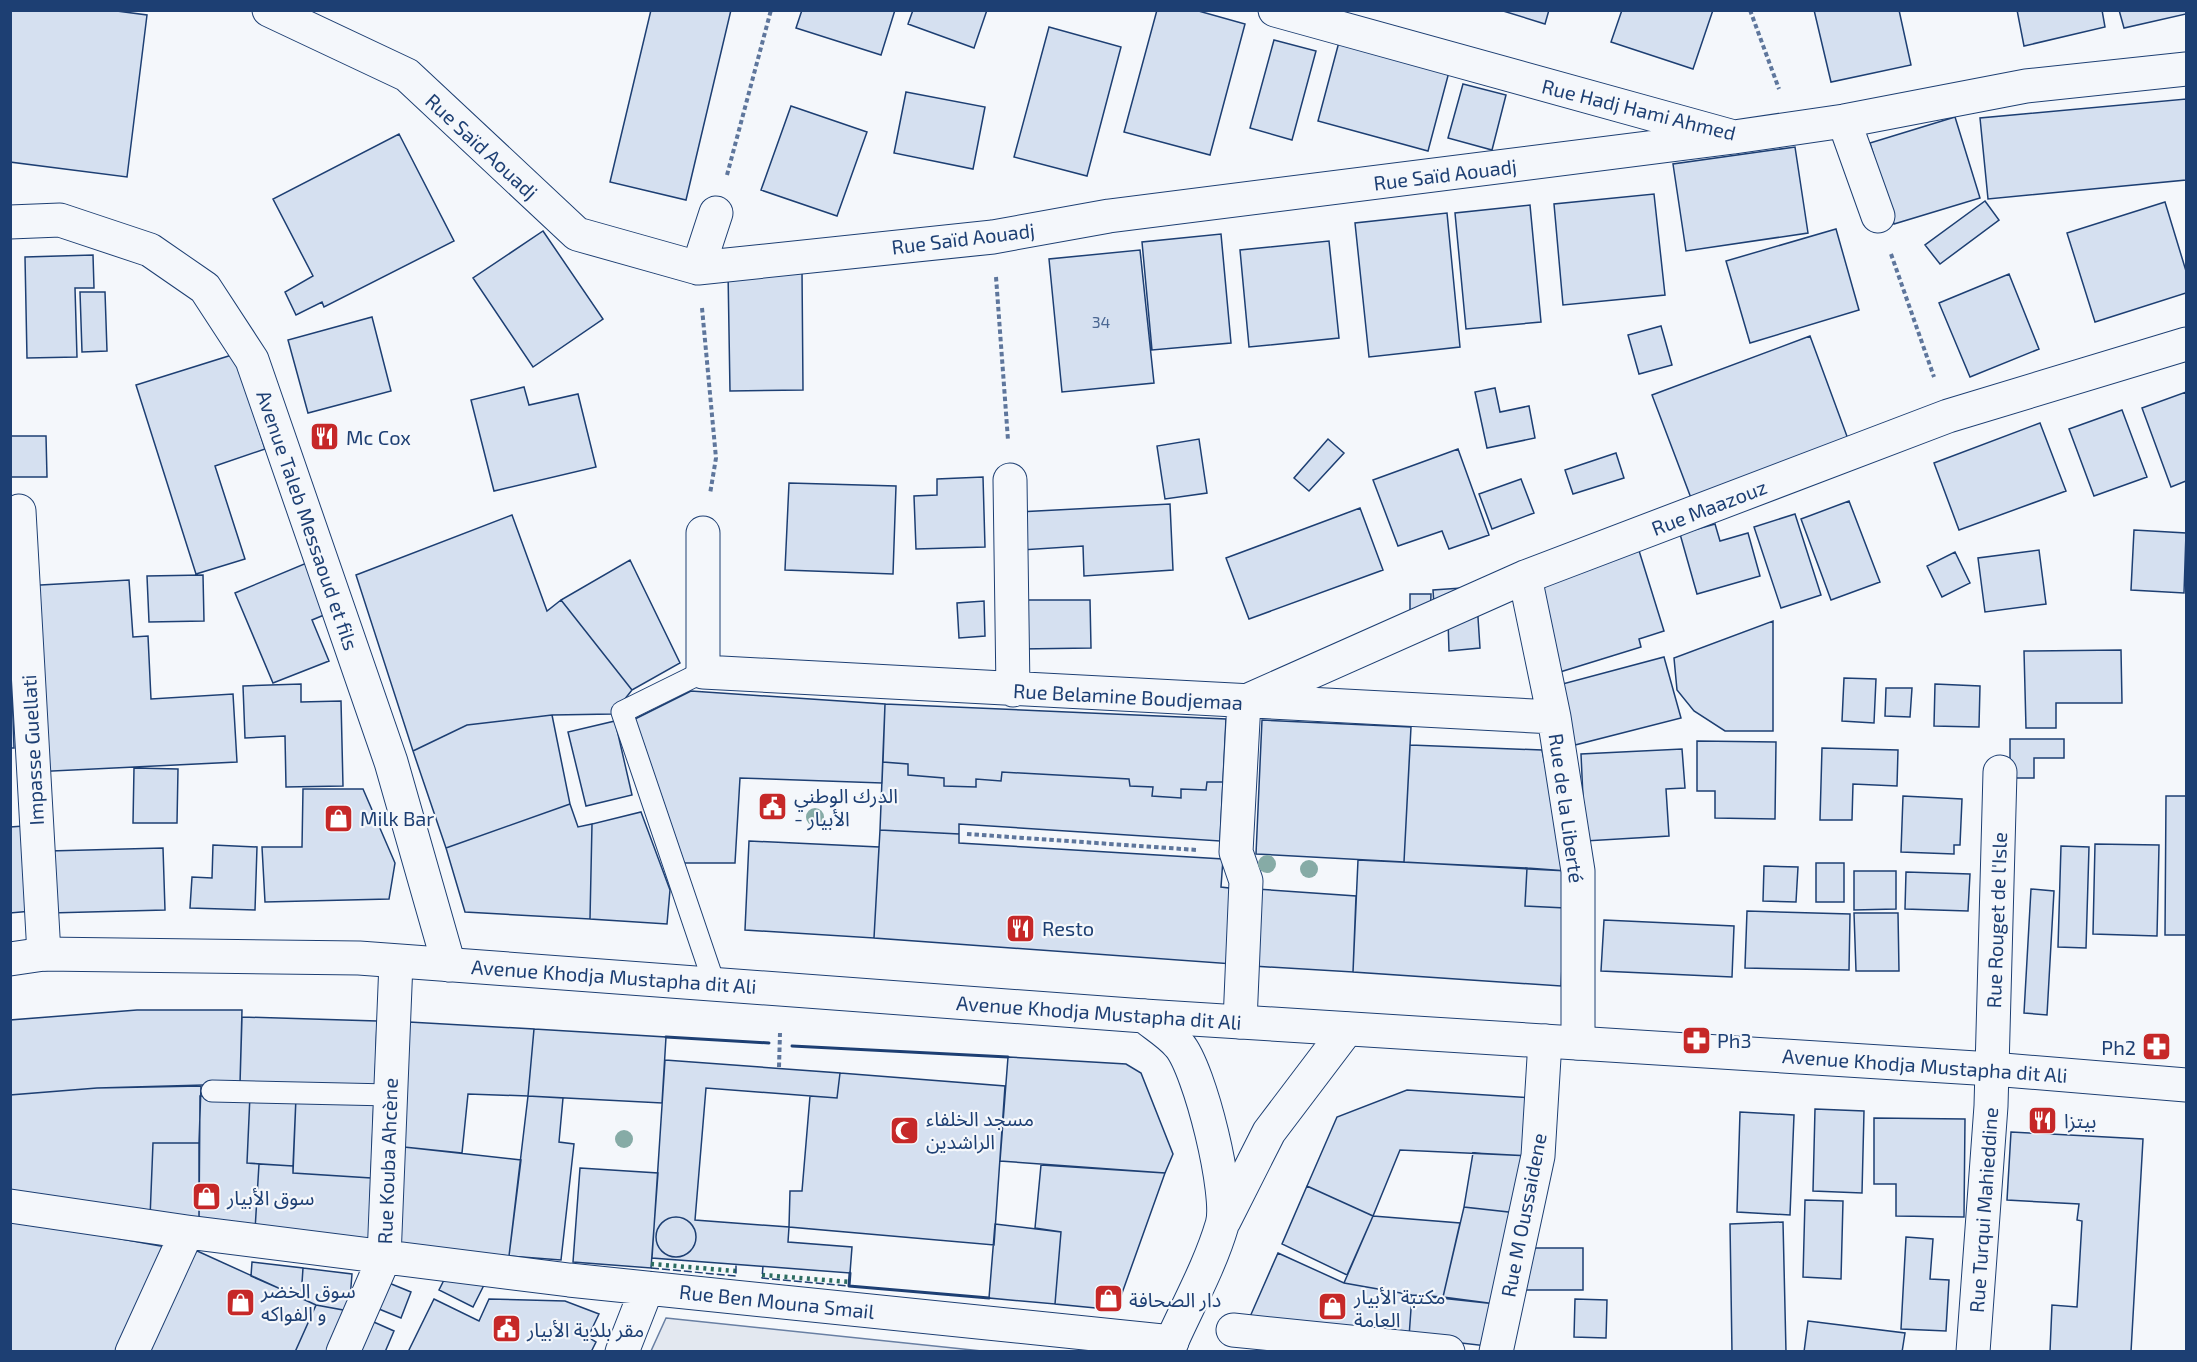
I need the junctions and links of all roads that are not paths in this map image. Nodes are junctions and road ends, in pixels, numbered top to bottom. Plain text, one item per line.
1 (269, 10) edge
2 (1275, 10) edge
3 (2187, 69) edge
4 (1844, 121) junction
5 (1734, 137) junction
6 (716, 213) road end
7 (1878, 216) road end
8 (10, 222) edge
9 (698, 267) junction
10 (2187, 344) edge
11 (1010, 480) road end
12 (19, 512) dead end
13 (703, 533) road end
14 (1525, 577) junction
15 (703, 672) junction
16 (1013, 690) junction
17 (1244, 702) junction
18 (1554, 717) junction
19 (2000, 772) dead end
20 (44, 954) junction
21 (10, 959) edge
22 (396, 962) junction
23 (449, 965) junction
24 (714, 983) junction
25 (1144, 1016) junction
26 (1240, 1022) junction
27 (1347, 1029) junction
28 (1545, 1041) junction
29 (1578, 1043) junction
30 (1992, 1069) junction
31 (2187, 1084) edge
32 (212, 1091) dead end
33 (390, 1095) junction
34 (10, 1206) edge
35 (1223, 1223) junction
36 (187, 1232) junction
37 (384, 1258) junction
38 (647, 1288) junction
39 (1233, 1330) dead end
40 (1169, 1346) edge
41 (132, 1352) edge
42 (343, 1352) edge
43 (622, 1352) edge
44 (1448, 1352) edge
45 (1496, 1352) edge
46 (1973, 1352) edge

1 - 9 street, Rue Saïd Aouadj
2 - 5 street, Rue Hadj Hami Ahmed
3 - 4 street, Rue Hadj Hami Ahmed
4 - 5 street, Rue Hadj Hami Ahmed
4 - 7 street
5 - 9 street, Rue Saïd Aouadj
6 - 9 street
8 - 23 street, Avenue Taleb Messaoud et fils
10 - 14 street, Rue Maazouz
11 - 16 street
12 - 20 street, Impasse Guellati
13 - 15 street
14 - 17 street, Rue Maazouz
14 - 18 street, Rue de la Liberté
15 - 16 street, Rue Belamine Boudjemaa
15 - 24 lane
16 - 17 street, Rue Belamine Boudjemaa
17 - 18 street, Rue Belamine Boudjemaa
17 - 26 street
18 - 29 street, Rue de la Liberté
19 - 30 street, Rue Rouget de l'Isle
20 - 21 street, Avenue Khodja Mustapha dit Ali
20 - 22 street, Avenue Khodja Mustapha dit Ali
22 - 23 street, Avenue Khodja Mustapha dit Ali
22 - 33 street, Rue Kouba Ahcène
23 - 24 street, Avenue Khodja Mustapha dit Ali
24 - 25 street, Avenue Khodja Mustapha dit Ali
25 - 26 street, Avenue Khodja Mustapha dit Ali
25 - 35 street
26 - 27 street, Avenue Khodja Mustapha dit Ali
27 - 28 street, Avenue Khodja Mustapha dit Ali
27 - 35 street
28 - 29 street, Avenue Khodja Mustapha dit Ali
28 - 45 street, Rue M Oussaidene
29 - 30 street, Avenue Khodja Mustapha dit Ali
30 - 31 street, Avenue Khodja Mustapha dit Ali
30 - 46 street, Rue Turqui Mahieddine
32 - 33 lane
33 - 37 street, Rue Kouba Ahcène
34 - 36 street, Rue Ben Mouna Smail
35 - 40 street
36 - 37 street, Rue Ben Mouna Smail
36 - 41 street
37 - 38 street, Rue Ben Mouna Smail
37 - 42 street, Rue Kouba Ahcène
38 - 40 street, Rue Ben Mouna Smail
38 - 43 street
39 - 44 street

